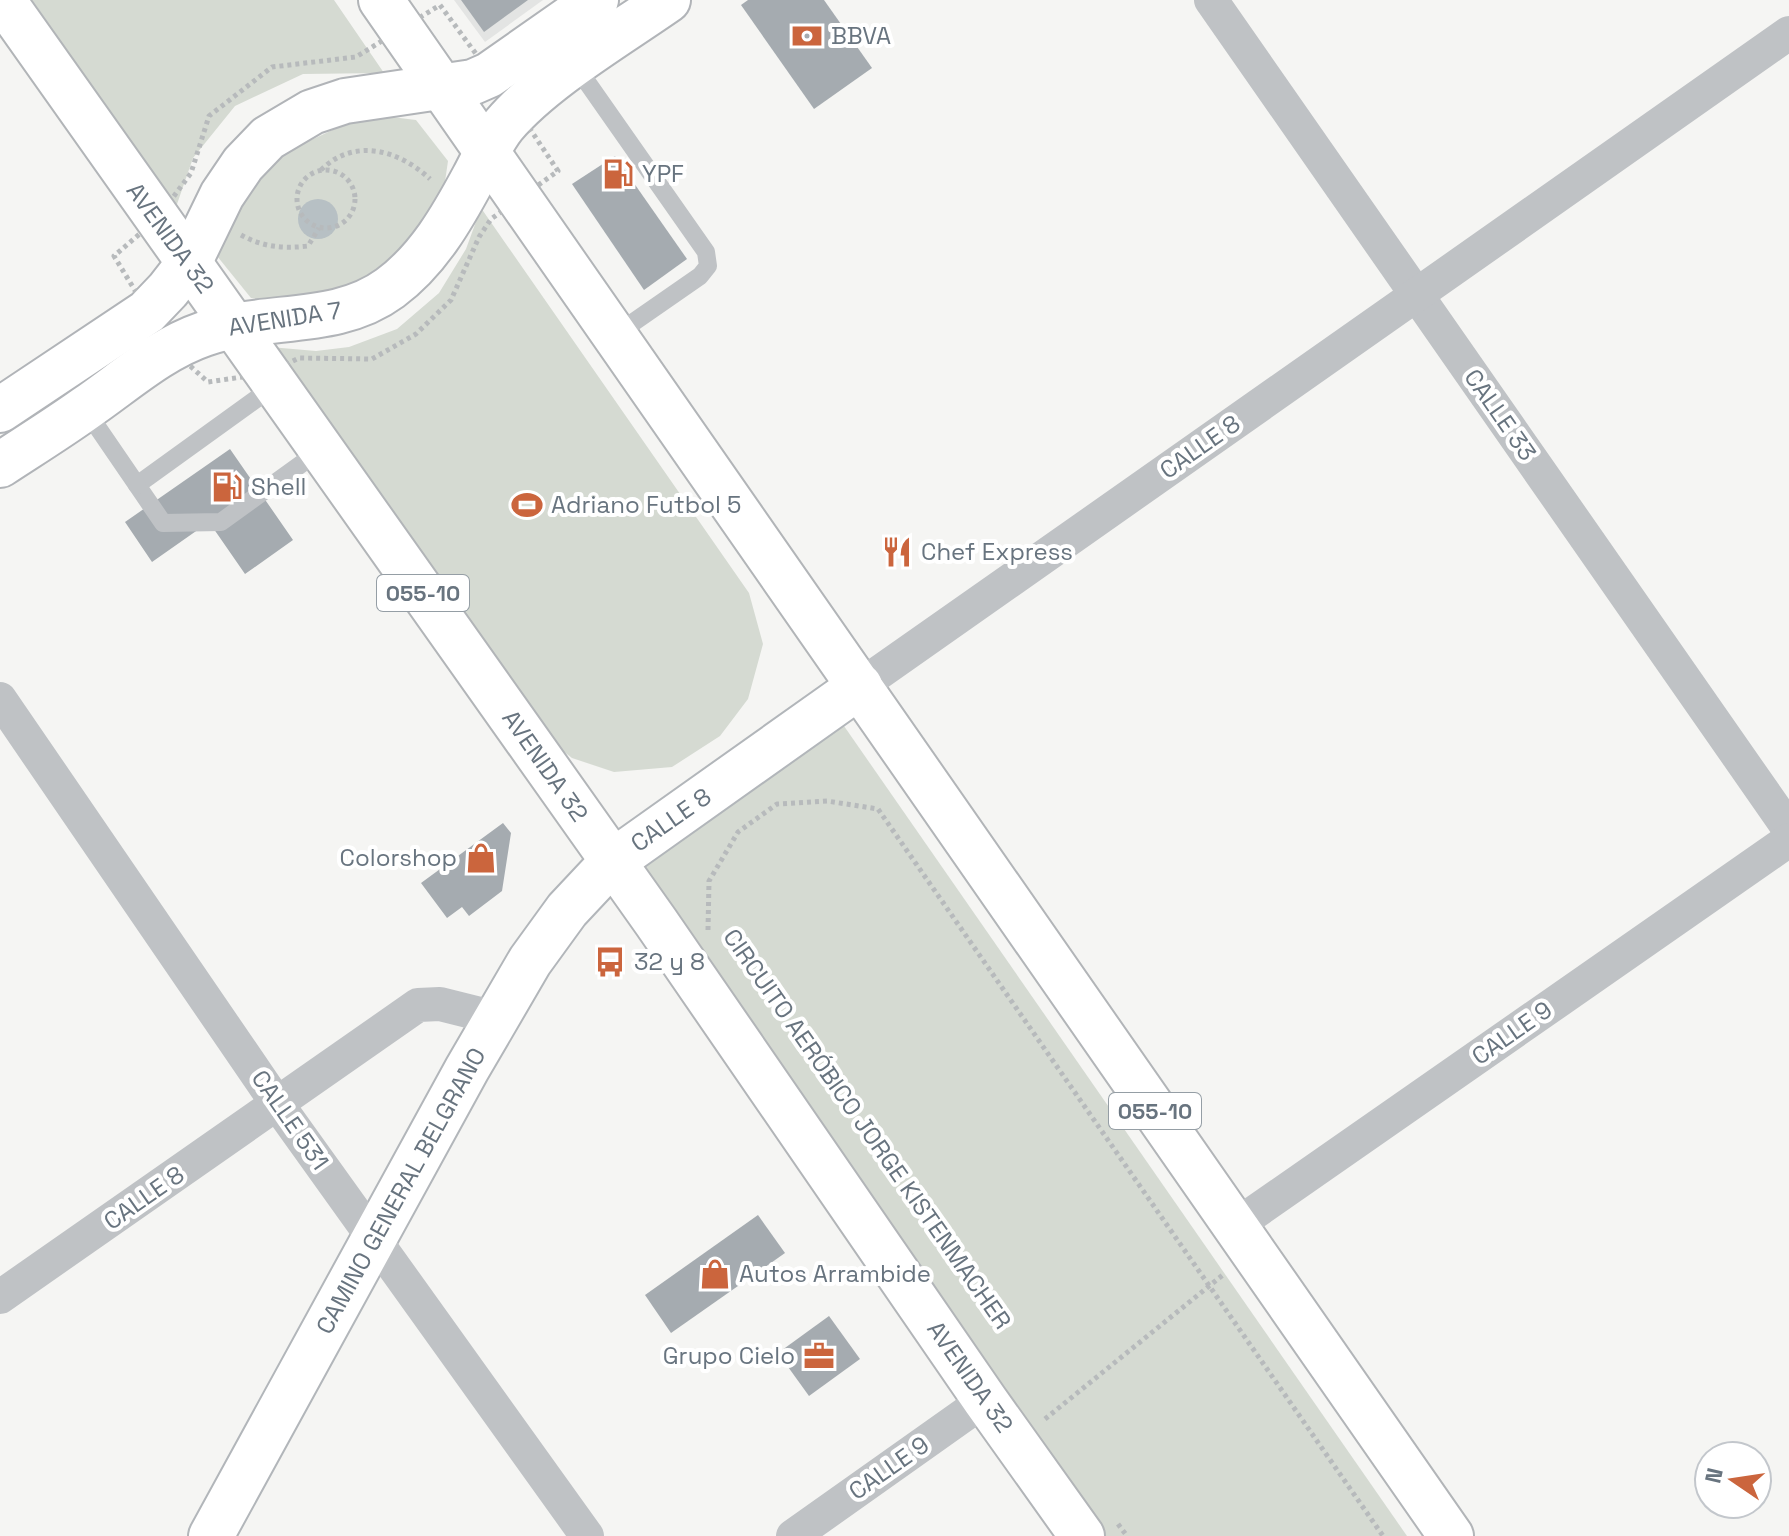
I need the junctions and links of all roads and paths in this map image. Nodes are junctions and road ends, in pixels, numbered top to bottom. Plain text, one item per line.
1 (3, 0) edge
2 (596, 0) edge
3 (668, 0) edge
4 (1211, 0) edge
5 (391, 14) edge
6 (1789, 33) edge
7 (575, 65) junction
8 (489, 75) junction
9 (442, 88) junction
10 (518, 111) junction
11 (487, 153) junction
12 (321, 170) junction
13 (518, 198) junction
14 (157, 219) junction
15 (468, 224) junction
16 (189, 263) junction
17 (1416, 295) junction
18 (147, 312) junction
19 (234, 324) junction
20 (615, 335) junction
21 (170, 348) junction
22 (273, 378) junction
23 (85, 409) junction
24 (0, 410) edge
25 (322, 449) junction
26 (0, 465) edge
27 (137, 485) junction
28 (860, 686) junction
29 (0, 699) edge
30 (1789, 829) edge
31 (1789, 840) edge
32 (612, 862) junction
33 (708, 935) dead end
34 (496, 1018) junction
35 (278, 1105) junction
36 (375, 1239) junction
37 (1244, 1239) junction
38 (1209, 1286) junction
39 (0, 1297) edge
40 (985, 1400) junction
41 (1054, 1432) dead end
42 (1100, 1530) edge
43 (211, 1536) edge
44 (587, 1536) edge
45 (793, 1536) edge
46 (1127, 1536) edge
47 (1383, 1536) edge
48 (1451, 1536) edge

1 - 14 main road, AVENIDA 32 / 055-10
2 - 8 main road
3 - 7 main road, AVENIDA 7
4 - 17 street, CALLE 33
5 - 8 path
5 - 9 main road, 055-10
5 - 14 path
6 - 17 street, CALLE 8
7 - 10 main road, AVENIDA 7
7 - 20 lane
8 - 9 main road
8 - 10 path
9 - 11 main road, 055-10
9 - 16 main road
10 - 11 main road, AVENIDA 7
10 - 13 path
11 - 13 main road, 055-10
11 - 15 main road, AVENIDA 7
12 - 12 path
12 - 15 path
13 - 15 path
13 - 20 main road, 055-10
14 - 16 main road, AVENIDA 32 / 055-10
14 - 18 path
15 - 19 main road, AVENIDA 7
15 - 22 path
16 - 18 main road
16 - 19 main road, AVENIDA 32 / 055-10
17 - 28 street, CALLE 8
17 - 30 street, CALLE 33
18 - 21 path
18 - 24 main road
19 - 21 main road, AVENIDA 7
19 - 22 main road, AVENIDA 32 / 055-10
20 - 28 main road, 055-10
21 - 22 path
21 - 23 main road, AVENIDA 7
22 - 25 main road, AVENIDA 32 / 055-10
22 - 27 lane
23 - 26 main road, AVENIDA 7
23 - 27 lane
25 - 27 lane
25 - 32 main road, AVENIDA 32 / 055-10
28 - 32 main road, CALLE 8
28 - 37 main road, 055-10
29 - 35 street, CALLE 531
31 - 37 street, CALLE 9
32 - 34 main road, CAMINO GENERAL BELGRANO
32 - 40 main road, AVENIDA 32 / 055-10
33 - 38 path, CIRCUITO AERÓBICO JORGE KISTENMACHER
34 - 35 street, CALLE 8
34 - 36 main road, CAMINO GENERAL BELGRANO
35 - 36 street, CALLE 531
35 - 39 street, CALLE 8
36 - 43 main road, CAMINO GENERAL BELGRANO
36 - 44 street, CALLE 531
37 - 38 path
37 - 48 main road, 055-10
38 - 41 path
38 - 47 path, CIRCUITO AERÓBICO JORGE KISTENMACHER
40 - 42 main road, AVENIDA 32 / 055-10
40 - 45 street, CALLE 9
42 - 46 path

